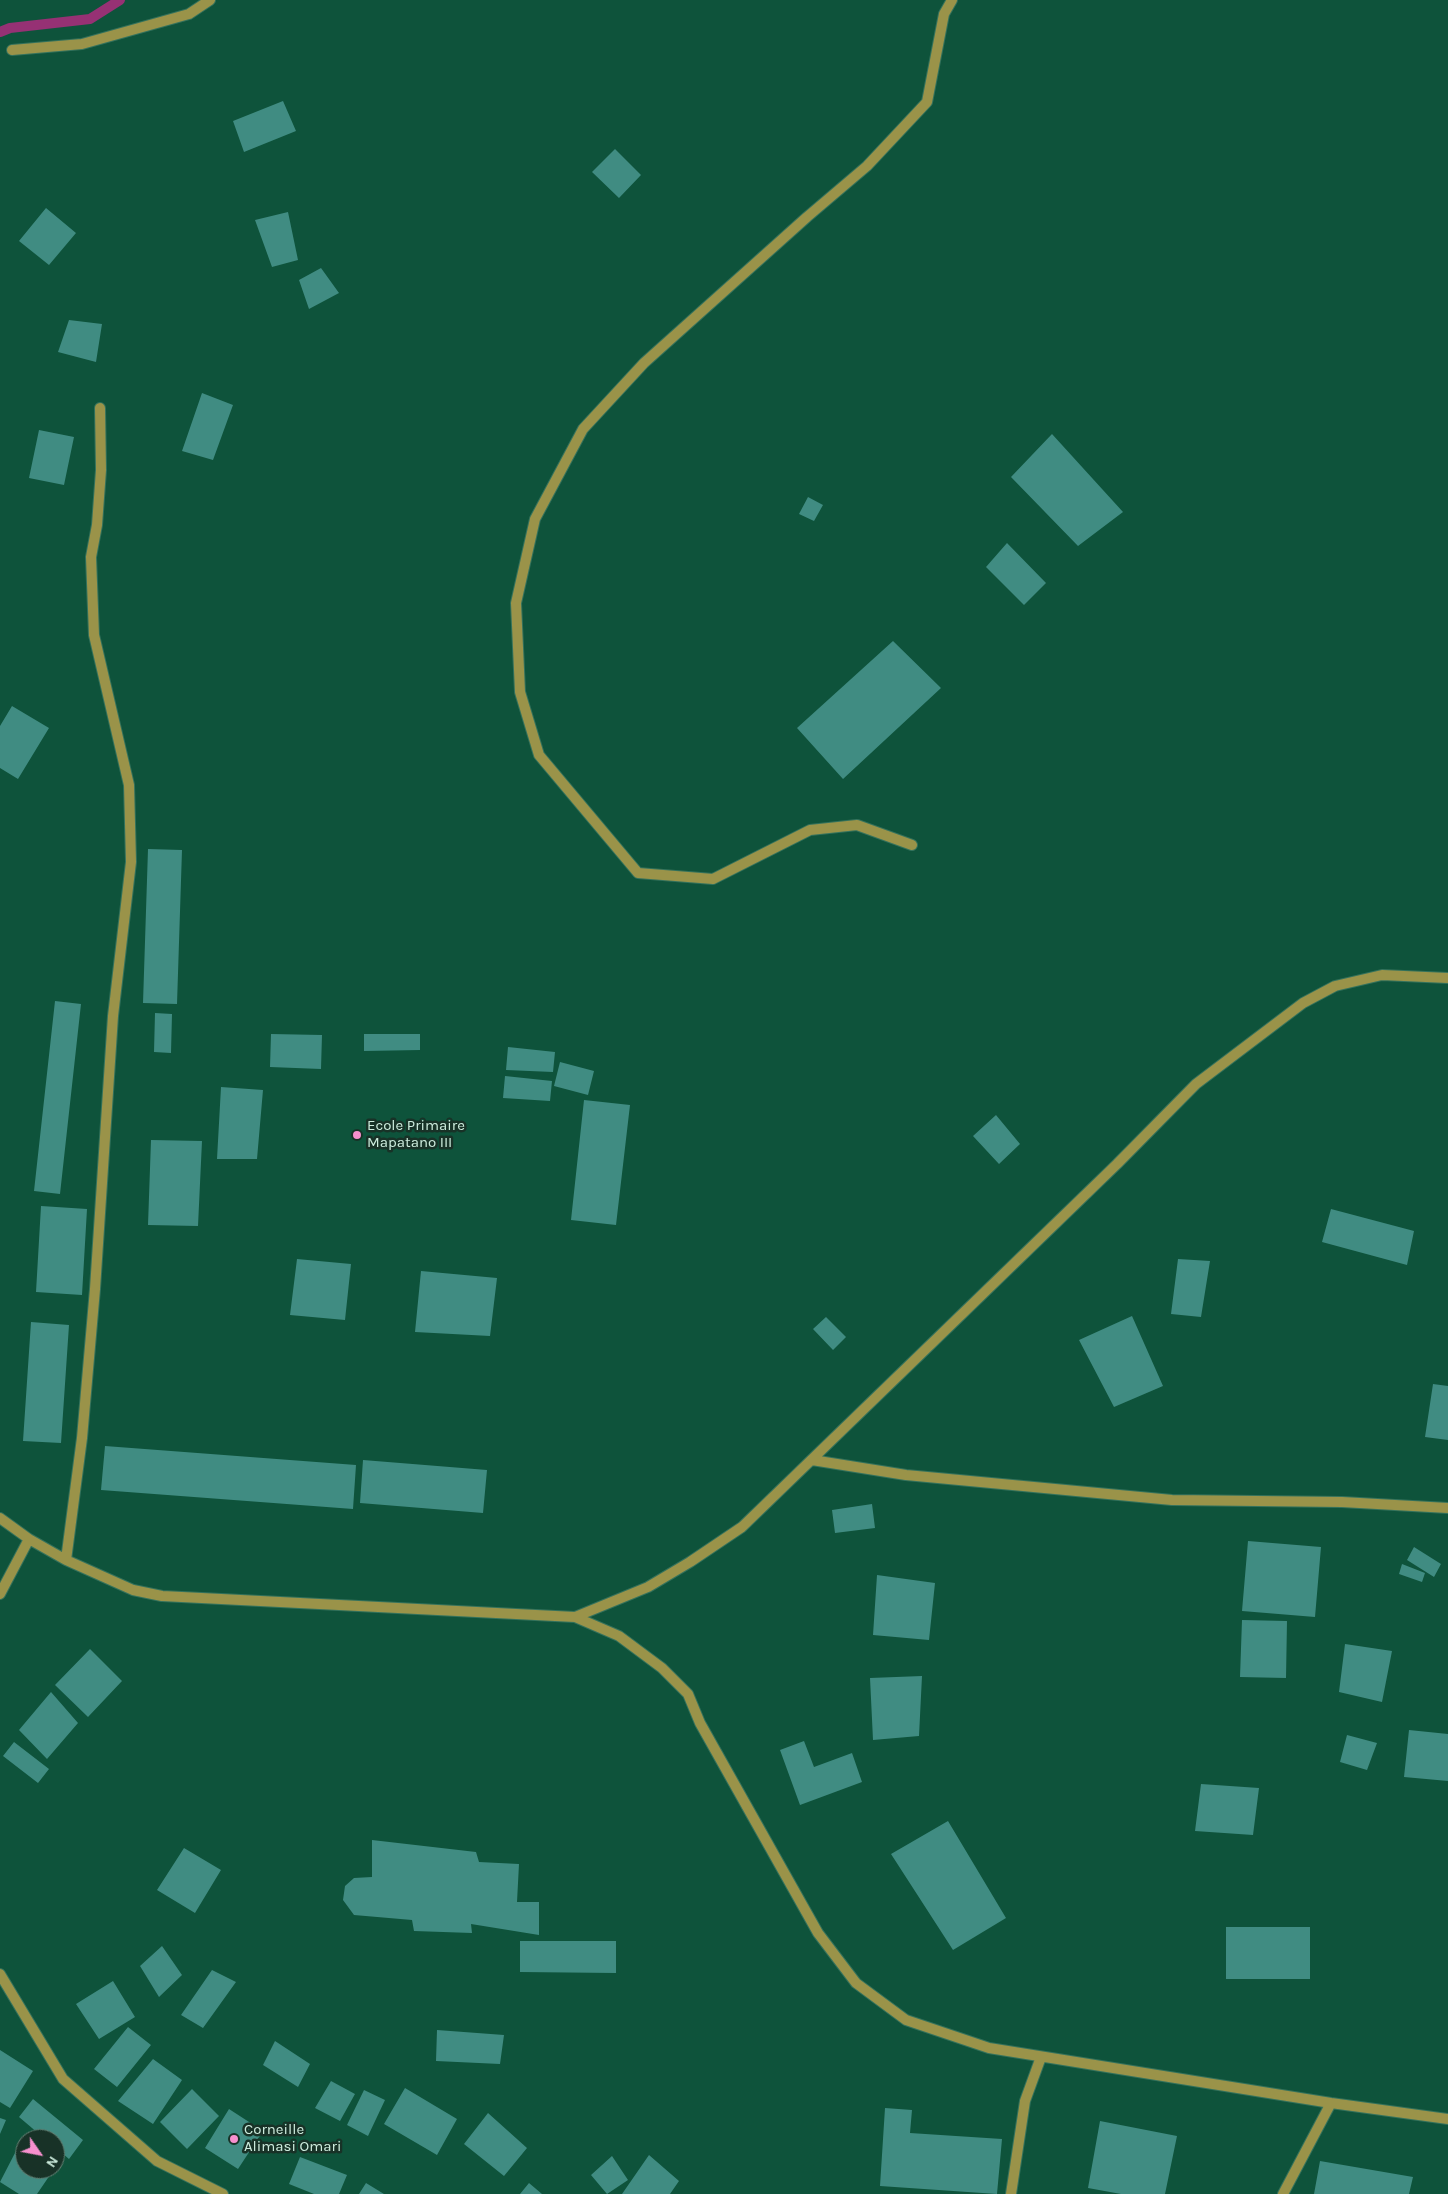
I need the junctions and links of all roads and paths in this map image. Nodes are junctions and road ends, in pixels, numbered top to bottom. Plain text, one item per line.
1 (210, 0) edge
2 (952, 0) edge
3 (12, 50) dead end
4 (100, 408) dead end
5 (912, 844) dead end
6 (1448, 978) edge
7 (812, 1460) junction
8 (1448, 1508) edge
9 (0, 1518) edge
10 (28, 1539) junction
11 (66, 1560) junction
12 (0, 1594) edge
13 (575, 1617) junction
14 (0, 1974) edge
15 (1041, 2057) junction
16 (1331, 2103) junction
17 (1448, 2119) edge
18 (223, 2194) edge
19 (1011, 2194) edge
20 (1283, 2194) edge

1 - 3 street
2 - 5 street
4 - 11 street
6 - 7 street
7 - 8 street
7 - 13 street
9 - 10 street
10 - 11 street
10 - 12 street
11 - 13 street
13 - 15 street
14 - 18 street
15 - 16 street
15 - 19 street
16 - 17 street
16 - 20 street

